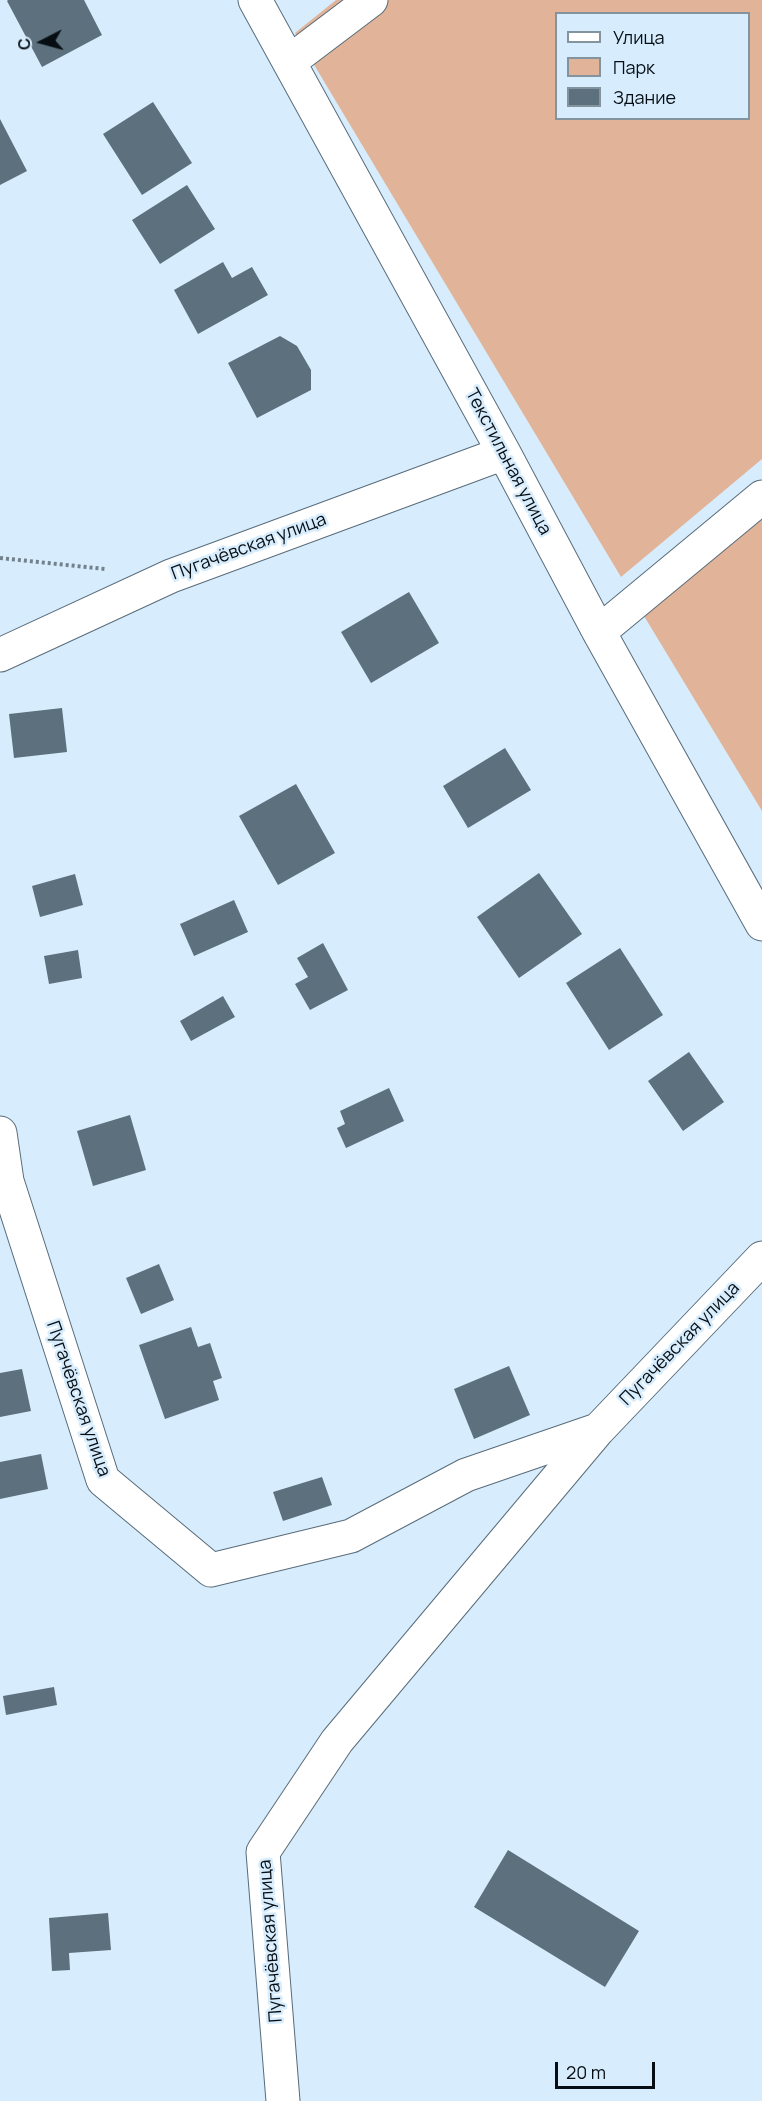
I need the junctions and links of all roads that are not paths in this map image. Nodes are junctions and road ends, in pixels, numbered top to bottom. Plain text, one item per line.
1 (255, 0) edge
2 (371, 0) edge
3 (289, 62) junction
4 (504, 453) junction
5 (762, 497) edge
6 (599, 632) junction
7 (0, 654) edge
8 (762, 924) edge
9 (0, 1133) edge
10 (762, 1258) edge
11 (598, 1430) junction
12 (283, 2101) edge

1 - 3 street, Текстильная улица
2 - 3 street
3 - 4 street, Текстильная улица
4 - 6 street, Текстильная улица
4 - 7 street, Пугачёвская улица
5 - 6 street
6 - 8 street, Текстильная улица
9 - 11 street, Пугачёвская улица
10 - 11 street, Пугачёвская улица
11 - 12 street, Пугачёвская улица

